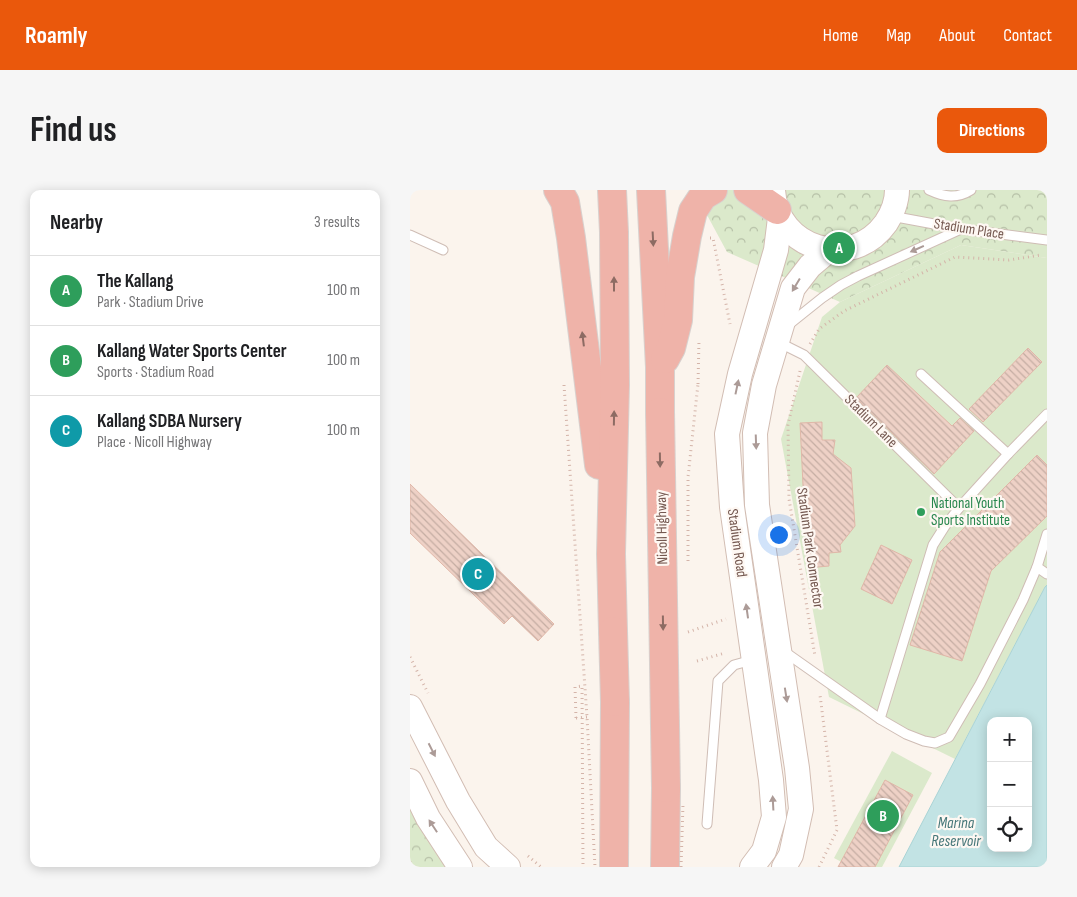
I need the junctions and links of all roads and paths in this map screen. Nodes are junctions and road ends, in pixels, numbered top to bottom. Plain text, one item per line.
1 (558, 190) edge
2 (612, 190) edge
3 (651, 190) edge
4 (713, 190) edge
5 (748, 190) edge
6 (897, 190) edge
7 (929, 190) edge
8 (971, 190) edge
9 (776, 206) edge
10 (891, 216) junction
11 (961, 229) junction
12 (410, 235) edge
13 (1047, 240) edge
14 (443, 250) dead end
15 (829, 250) junction
16 (1047, 254) edge
17 (779, 336) junction
18 (804, 355) junction
19 (660, 367) junction
20 (921, 374) dead end
21 (589, 386) junction
22 (1047, 414) edge
23 (1008, 454) junction
24 (959, 508) junction
25 (1047, 534) edge
26 (1037, 567) junction
27 (1047, 574) edge
28 (726, 619) dead end
29 (688, 632) dead end
30 (778, 647) junction
31 (720, 654) dead end
32 (754, 659) junction
33 (697, 660) dead end
34 (818, 674) junction
35 (410, 707) edge
36 (588, 717) junction
37 (880, 719) junction
38 (410, 781) edge
39 (707, 824) dead end
40 (410, 862) edge
41 (413, 867) edge
42 (460, 867) edge
43 (508, 867) edge
44 (584, 867) edge
45 (596, 867) edge
46 (614, 867) edge
47 (665, 867) edge
48 (752, 867) edge
49 (784, 867) edge
50 (819, 867) edge

21 -> 1 highway
21 -> 2 highway
3 -> 19 highway, Nicoll Highway
4 - 19 highway
5 - 9 highway
6 - 10 street
7 - 8 lane, Stadium Place
9 - 15 street
32 -> 9 street, Stadium Road
10 - 11 lane, Stadium Place
10 - 15 street
11 - 13 lane, Stadium Place
11 -> 17 lane
12 - 14 lane
15 -> 17 street, Stadium Road
16 - 18 path, Stadium Park Connector
17 - 18 lane, Stadium Lane
17 -> 30 street, Stadium Road
18 - 24 lane, Stadium Lane
18 - 34 path, Stadium Park Connector
19 -> 47 highway, Nicoll Highway, bridge
20 - 23 lane
21 - 36 path, bridge
46 -> 21 highway, bridge
22 - 23 lane
23 - 24 lane
24 - 37 lane
25 - 26 lane
26 - 27 lane
26 - 37 lane
28 - 29 path
30 - 34 lane
30 -> 49 street, Stadium Road
31 - 33 path
32 - 39 lane
48 -> 32 street, Stadium Road
34 - 37 lane
34 - 50 path, Stadium Park Connector
35 -> 43 street
36 - 44 path, bridge
36 - 45 path, bridge
42 -> 38 street
40 - 41 path

